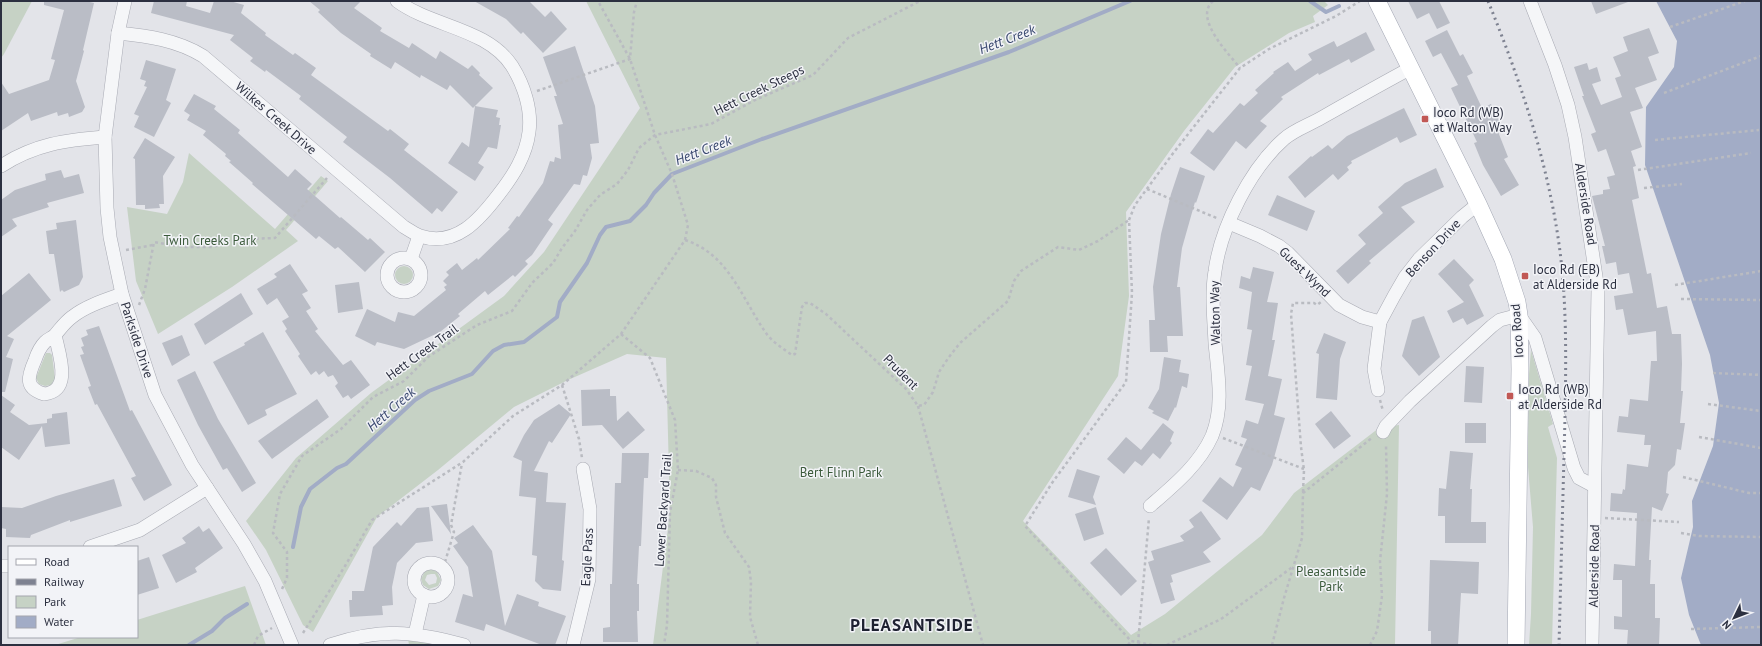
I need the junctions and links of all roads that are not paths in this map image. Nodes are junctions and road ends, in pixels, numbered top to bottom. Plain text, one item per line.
1 (125, 1) edge
2 (397, 1) edge
3 (1377, 1) edge
4 (1530, 1) edge
5 (118, 33) junction
6 (1411, 68) junction
7 (105, 137) junction
8 (1, 166) edge
9 (1478, 204) junction
10 (1229, 223) junction
11 (419, 236) junction
12 (411, 259) dead end
13 (122, 294) junction
14 (1519, 314) junction
15 (1380, 322) junction
16 (55, 335) dead end
17 (1378, 390) road end
18 (1384, 429) road end
19 (583, 469) road end
20 (1594, 486) junction
21 (207, 488) junction
22 (1150, 506) road end
23 (93, 546) edge
24 (424, 595) dead end
25 (415, 634) junction
26 (292, 645) edge
27 (330, 645) edge
28 (464, 645) edge
29 (573, 645) edge
30 (1516, 645) edge
31 (1592, 645) edge

1 - 5 street, Parkside Drive
2 - 11 street, Wilkes Creek Drive
3 - 6 main road, Ioco Road
4 - 20 street, Alderside Road
5 - 7 street, Parkside Drive
5 - 11 street, Wilkes Creek Drive
6 - 9 main road, Ioco Road
6 - 10 street, Walton Way
7 - 8 street
7 - 13 street, Parkside Drive
9 - 14 main road, Ioco Road
9 - 15 street, Benson Drive
10 - 15 street, Guest Wynd
10 - 22 street, Walton Way
11 - 12 street
13 - 16 street
13 - 21 street, Parkside Drive
14 - 18 street
14 - 20 street
14 - 30 main road, Ioco Road
15 - 17 street, Benson Drive
19 - 29 street, Eagle Pass
20 - 31 street, Alderside Road
21 - 23 street
21 - 26 street, Parkside Drive
24 - 25 street
25 - 27 street
25 - 28 street

